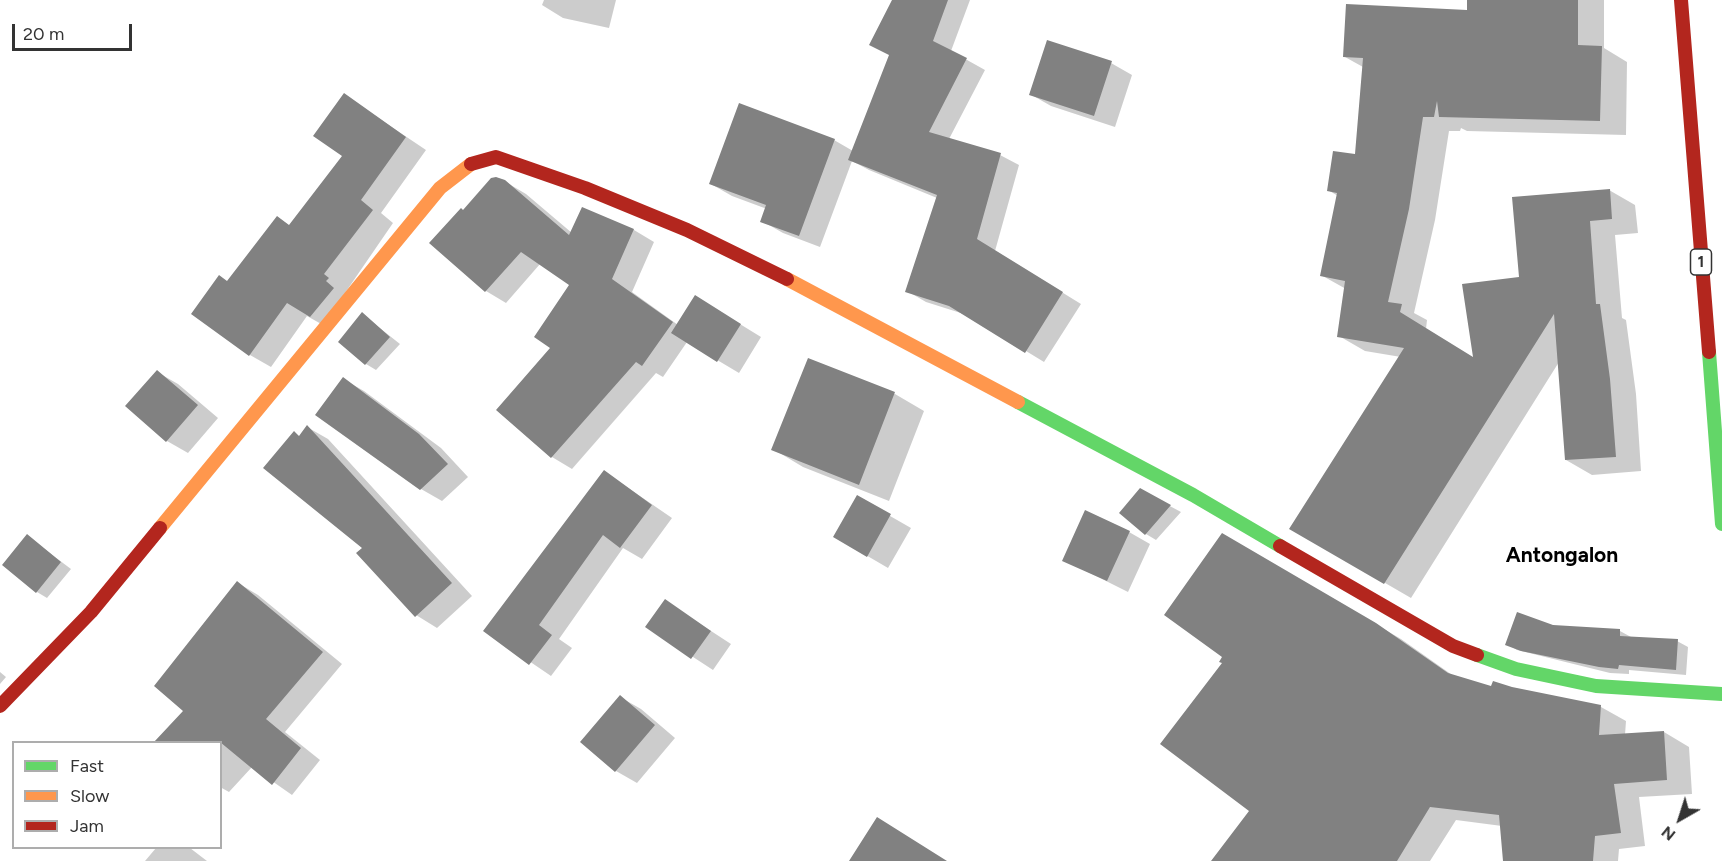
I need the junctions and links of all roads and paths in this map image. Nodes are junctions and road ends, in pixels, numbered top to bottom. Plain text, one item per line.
1 (1681, 0) edge
2 (1722, 524) edge
3 (1722, 693) edge
4 (0, 706) edge

1 - 2 main road, 1
3 - 4 main road

